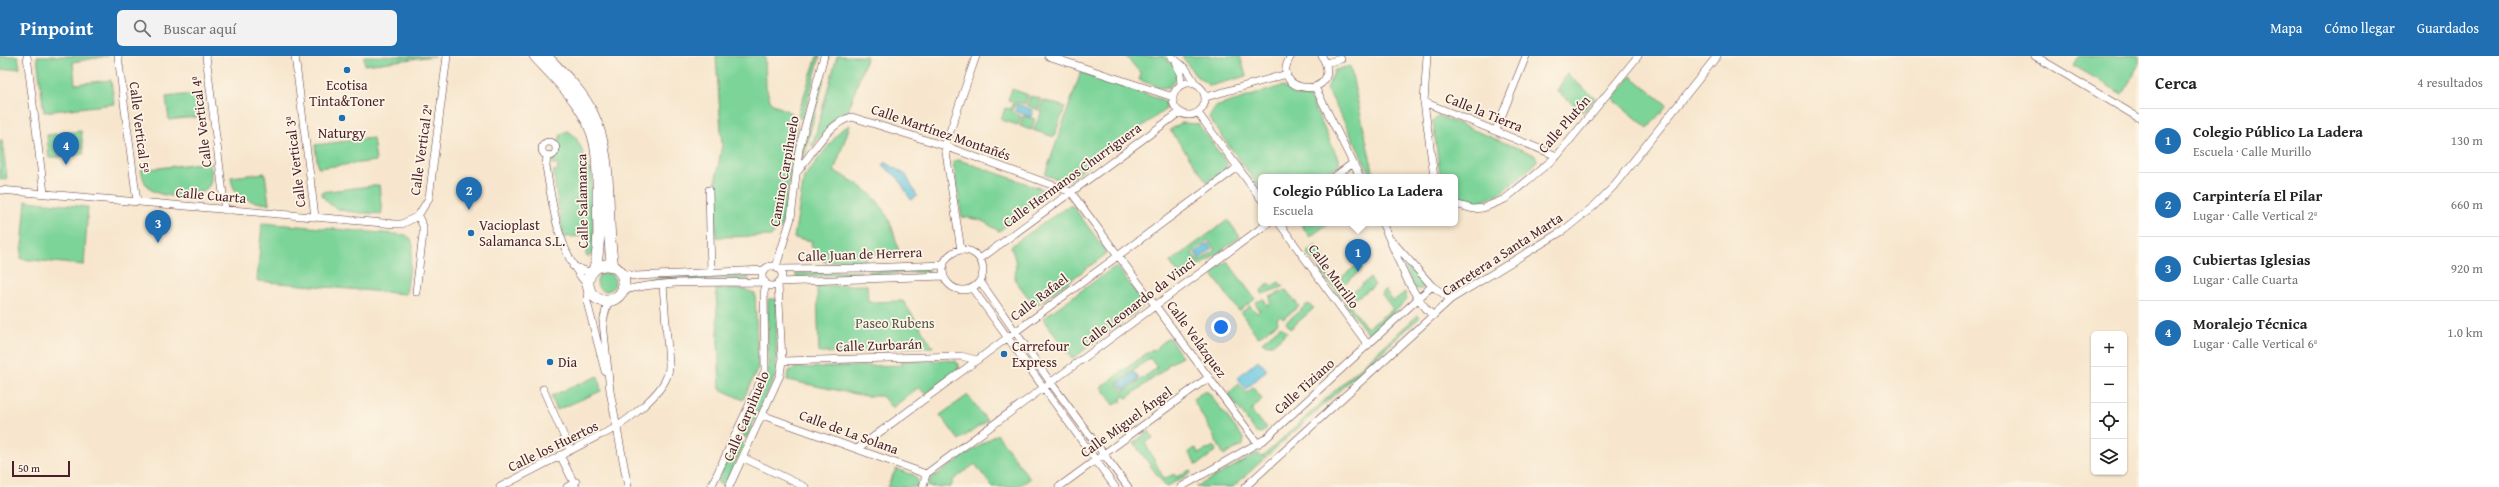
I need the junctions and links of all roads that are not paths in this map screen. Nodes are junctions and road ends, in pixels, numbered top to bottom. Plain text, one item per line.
1 (27, 56) edge
2 (118, 56) edge
3 (206, 56) edge
4 (295, 56) edge
5 (447, 56) edge
6 (535, 56) edge
7 (546, 56) edge
8 (824, 56) edge
9 (976, 56) edge
10 (1048, 56) edge
11 (1291, 56) edge
12 (1322, 56) edge
13 (1427, 56) edge
14 (1526, 56) edge
15 (1638, 56) edge
16 (1717, 56) edge
17 (2036, 56) edge
18 (1174, 59) edge
19 (1341, 59) dead end
20 (1326, 64) junction
21 (1287, 74) junction
22 (1195, 83) junction
23 (1181, 85) junction
24 (568, 86) junction
25 (1316, 87) junction
26 (1173, 97) junction
27 (1206, 97) junction
28 (1424, 102) junction
29 (1180, 112) junction
30 (1198, 113) junction
31 (2139, 118) edge
32 (1496, 130) junction
33 (945, 146) junction
34 (547, 155) dead end
35 (1556, 156) junction
36 (1353, 163) junction
37 (1238, 167) junction
38 (798, 171) junction
39 (1338, 174) edge
40 (1358, 174) edge
41 (1434, 174) edge
42 (0, 190) edge
43 (709, 190) dead end
44 (1071, 192) junction
45 (44, 193) junction
46 (1258, 195) edge
47 (137, 202) junction
48 (1458, 205) edge
49 (225, 210) junction
50 (418, 216) junction
51 (315, 217) junction
52 (1264, 226) edge
53 (1281, 226) edge
54 (1384, 226) edge
55 (1390, 238) junction
56 (961, 250) junction
57 (1118, 254) junction
58 (980, 259) junction
59 (572, 265) junction
60 (944, 265) junction
61 (777, 268) junction
62 (617, 270) junction
63 (764, 270) junction
64 (593, 271) junction
65 (711, 273) junction
66 (944, 276) junction
67 (980, 281) junction
68 (778, 282) junction
69 (765, 283) junction
70 (663, 285) junction
71 (1432, 286) junction
72 (588, 287) junction
73 (972, 288) junction
74 (622, 291) junction
75 (416, 292) dead end
76 (1451, 299) junction
77 (1417, 300) junction
78 (608, 301) junction
79 (1156, 305) junction
80 (1433, 316) junction
81 (1014, 332) junction
82 (1007, 338) junction
83 (1368, 345) junction
84 (976, 360) junction
85 (782, 362) junction
86 (1209, 378) junction
87 (1051, 383) junction
88 (1043, 388) junction
89 (543, 389) dead end
90 (610, 391) junction
91 (762, 415) junction
92 (616, 426) junction
93 (1258, 444) junction
94 (857, 449) junction
95 (570, 450) junction
96 (560, 454) junction
97 (1105, 454) junction
98 (744, 458) junction
99 (1095, 461) junction
100 (926, 474) junction
101 (576, 485) edge
102 (629, 485) edge
103 (500, 486) edge
104 (567, 487) edge
105 (711, 487) edge
106 (729, 487) edge
107 (805, 487) edge
108 (923, 487) edge
109 (1059, 487) edge
110 (1115, 487) edge
111 (1128, 487) edge
112 (1180, 487) edge
113 (1245, 487) edge

1 - 45 street
2 - 47 street, Calle Vertical 5ª
3 - 49 street, Calle Vertical 4ª
4 - 51 street, Calle Vertical 3ª
5 - 50 street, Calle Vertical 2ª
6 - 24 main road, Calle Salamanca
7 - 24 main road, Calle Salamanca
8 - 38 street, Camino Carpihuelo
9 - 33 street
10 - 26 street
11 - 21 street
12 - 20 street
13 - 28 street
14 - 32 street
15 - 35 street, Calle Plutón
16 - 76 street, Carretera a Santa Marta
17 - 31 street
18 - 22 street
18 - 23 street
19 - 20 street
20 - 25 street
21 - 25 street
21 - 27 street
22 - 23 street
22 - 27 street
23 - 26 street
24 - 62 main road, Calle Salamanca
24 - 64 main road, Calle Salamanca
25 - 36 street
26 - 29 street
27 - 30 street
28 - 32 street, Calle la Tierra
28 - 41 street
29 - 30 street
29 - 44 street, Calle Hermanos Churriguera
30 - 37 street
32 - 35 street, Calle la Tierra
33 - 38 street, Calle Martínez Montañés
33 - 44 street, Calle Martínez Montañés
33 - 56 street
34 - 59 street, Calle Salamanca
35 - 48 street, Calle Plutón
36 - 39 street
36 - 40 street
37 - 46 street
37 - 57 street, Calle Rafael
38 - 61 street, Camino Carpihuelo
42 - 45 street, Calle Cuarta
43 - 65 street
44 - 57 street, Calle Velázquez
44 - 58 street, Calle Hermanos Churriguera
45 - 47 street, Calle Cuarta
47 - 49 street, Calle Cuarta
49 - 51 street, Calle Cuarta
50 - 51 street, Calle Cuarta
50 - 75 street, Calle Vertical 2ª
52 - 79 street, Calle Leonardo da Vinci
53 - 83 street, Calle Murillo
54 - 55 street
55 - 71 street
55 - 77 street
56 - 58 street
56 - 60 street
57 - 79 street, Calle Velázquez
57 - 81 street, Calle Rafael
58 - 67 street
59 - 64 street, Calle Salamanca
59 - 72 street, Calle Salamanca
60 - 61 street, Calle Juan de Herrera
60 - 66 street
61 - 63 street
61 - 68 street
62 - 64 main road
62 - 65 street
62 - 74 main road
63 - 65 street
63 - 69 street
64 - 72 main road
66 - 68 street, Calle Juan de Herrera
66 - 73 street
67 - 73 street
67 - 81 street
68 - 69 street
68 - 85 street, Calle Carpihuelo
69 - 70 street
69 - 105 street, Calle Carpihuelo
70 - 74 street
70 - 92 street, Calle los Huertos
71 - 76 street
71 - 77 street, Calle Tiziano
72 - 78 main road
72 - 90 street
73 - 82 street
74 - 78 main road
76 - 80 street, Carretera a Santa Marta
77 - 80 street
77 - 83 street, Calle Tiziano
78 - 90 street
79 - 86 street, Calle Velázquez
79 - 87 street, Calle Leonardo da Vinci
80 - 113 street, Carretera a Santa Marta
81 - 82 street, Calle Rafael
81 - 87 street
82 - 84 street, Calle Rafael
82 - 88 street
83 - 93 street, Calle Tiziano
84 - 85 street, Calle Zurbarán
84 - 94 street, Calle Rafael
85 - 91 street, Calle Carpihuelo
86 - 93 street, Calle Velázquez
86 - 97 street, Calle Miguel Ángel
87 - 88 street, Calle Leonardo da Vinci
87 - 97 street
88 - 99 street
88 - 100 street, Calle Leonardo da Vinci
89 - 95 street
90 - 92 street
91 - 94 street, Calle de La Solana
91 - 98 street, Calle Carpihuelo
92 - 95 street, Calle los Huertos
92 - 102 street
93 - 112 street, Calle Tiziano
94 - 100 street, Calle de La Solana
95 - 96 street, Calle los Huertos
96 - 101 street
96 - 103 street, Calle los Huertos
97 - 99 street, Calle Miguel Ángel
97 - 111 street
98 - 106 street, Calle Carpihuelo
98 - 107 street
99 - 109 street, Calle Miguel Ángel
99 - 110 street
100 - 108 street
101 - 104 street

